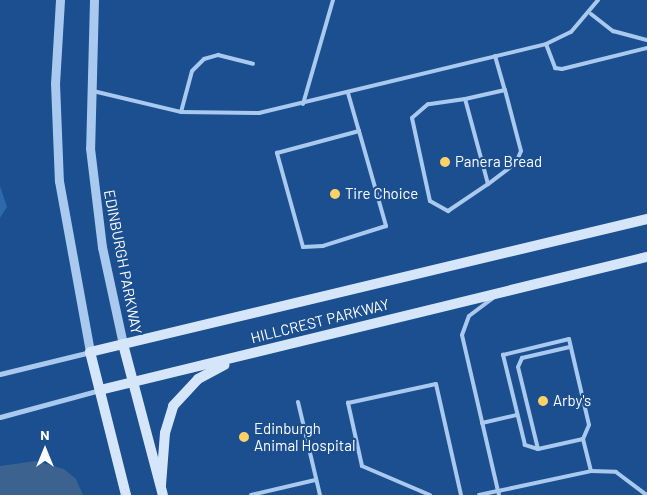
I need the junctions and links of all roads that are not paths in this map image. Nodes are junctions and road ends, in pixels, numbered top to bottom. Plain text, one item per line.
1 (60, 0) edge
2 (94, 0) edge
3 (332, 0) edge
4 (598, 0) edge
5 (591, 14) junction
6 (647, 40) edge
7 (546, 44) junction
8 (647, 48) edge
9 (495, 56) junction
10 (253, 64) dead end
11 (88, 90) junction
12 (505, 90) junction
13 (348, 93) junction
14 (464, 99) junction
15 (303, 104) junction
16 (181, 112) junction
17 (359, 131) junction
18 (488, 184) junction
19 (647, 219) edge
20 (647, 257) edge
21 (500, 293) junction
22 (123, 344) junction
23 (570, 346) junction
24 (90, 352) junction
25 (258, 352) junction
26 (0, 374) edge
27 (132, 382) junction
28 (100, 390) junction
29 (298, 402) dead end
30 (517, 414) junction
31 (0, 416) edge
32 (482, 423) junction
33 (583, 439) junction
34 (538, 449) junction
35 (590, 471) junction
36 (314, 480) junction
37 (162, 490) edge
38 (498, 493) edge
39 (126, 495) edge
40 (251, 495) edge
41 (320, 495) edge
42 (430, 495) edge
43 (461, 495) edge
44 (479, 495) edge
45 (647, 495) edge

1 - 24 street
2 - 11 street, EDINBURGH PARKWAY
3 - 15 lane
4 - 5 lane
5 - 6 lane
5 - 7 lane
7 - 8 lane
7 - 9 lane
9 - 12 lane
9 - 13 lane
10 - 16 lane
11 - 16 lane
11 - 22 street, EDINBURGH PARKWAY
12 - 14 lane
12 - 18 lane
13 - 15 lane
13 - 17 lane
14 - 18 lane
14 - 18 lane
15 - 16 lane
17 - 17 lane
19 - 22 main road, HILLCREST PARKWAY
20 - 21 main road, HILLCREST PARKWAY
21 - 25 main road, HILLCREST PARKWAY
21 - 32 lane
22 - 24 main road, HILLCREST PARKWAY
22 - 27 main road, EDINBURGH PARKWAY
23 - 30 lane
23 - 33 lane
23 - 34 lane
24 - 26 street, HILLCREST PARKWAY
24 - 28 main road
25 - 27 main road, HILLCREST PARKWAY
25 - 37 main road
27 - 28 main road, HILLCREST PARKWAY
27 - 37 main road, EDINBURGH PARKWAY
28 - 31 street, HILLCREST PARKWAY
28 - 39 main road
29 - 36 lane
30 - 32 lane
30 - 34 lane
32 - 38 lane
33 - 34 lane
33 - 35 lane
35 - 38 lane
35 - 45 lane
36 - 40 lane
36 - 41 lane
38 - 44 lane
42 - 43 lane

